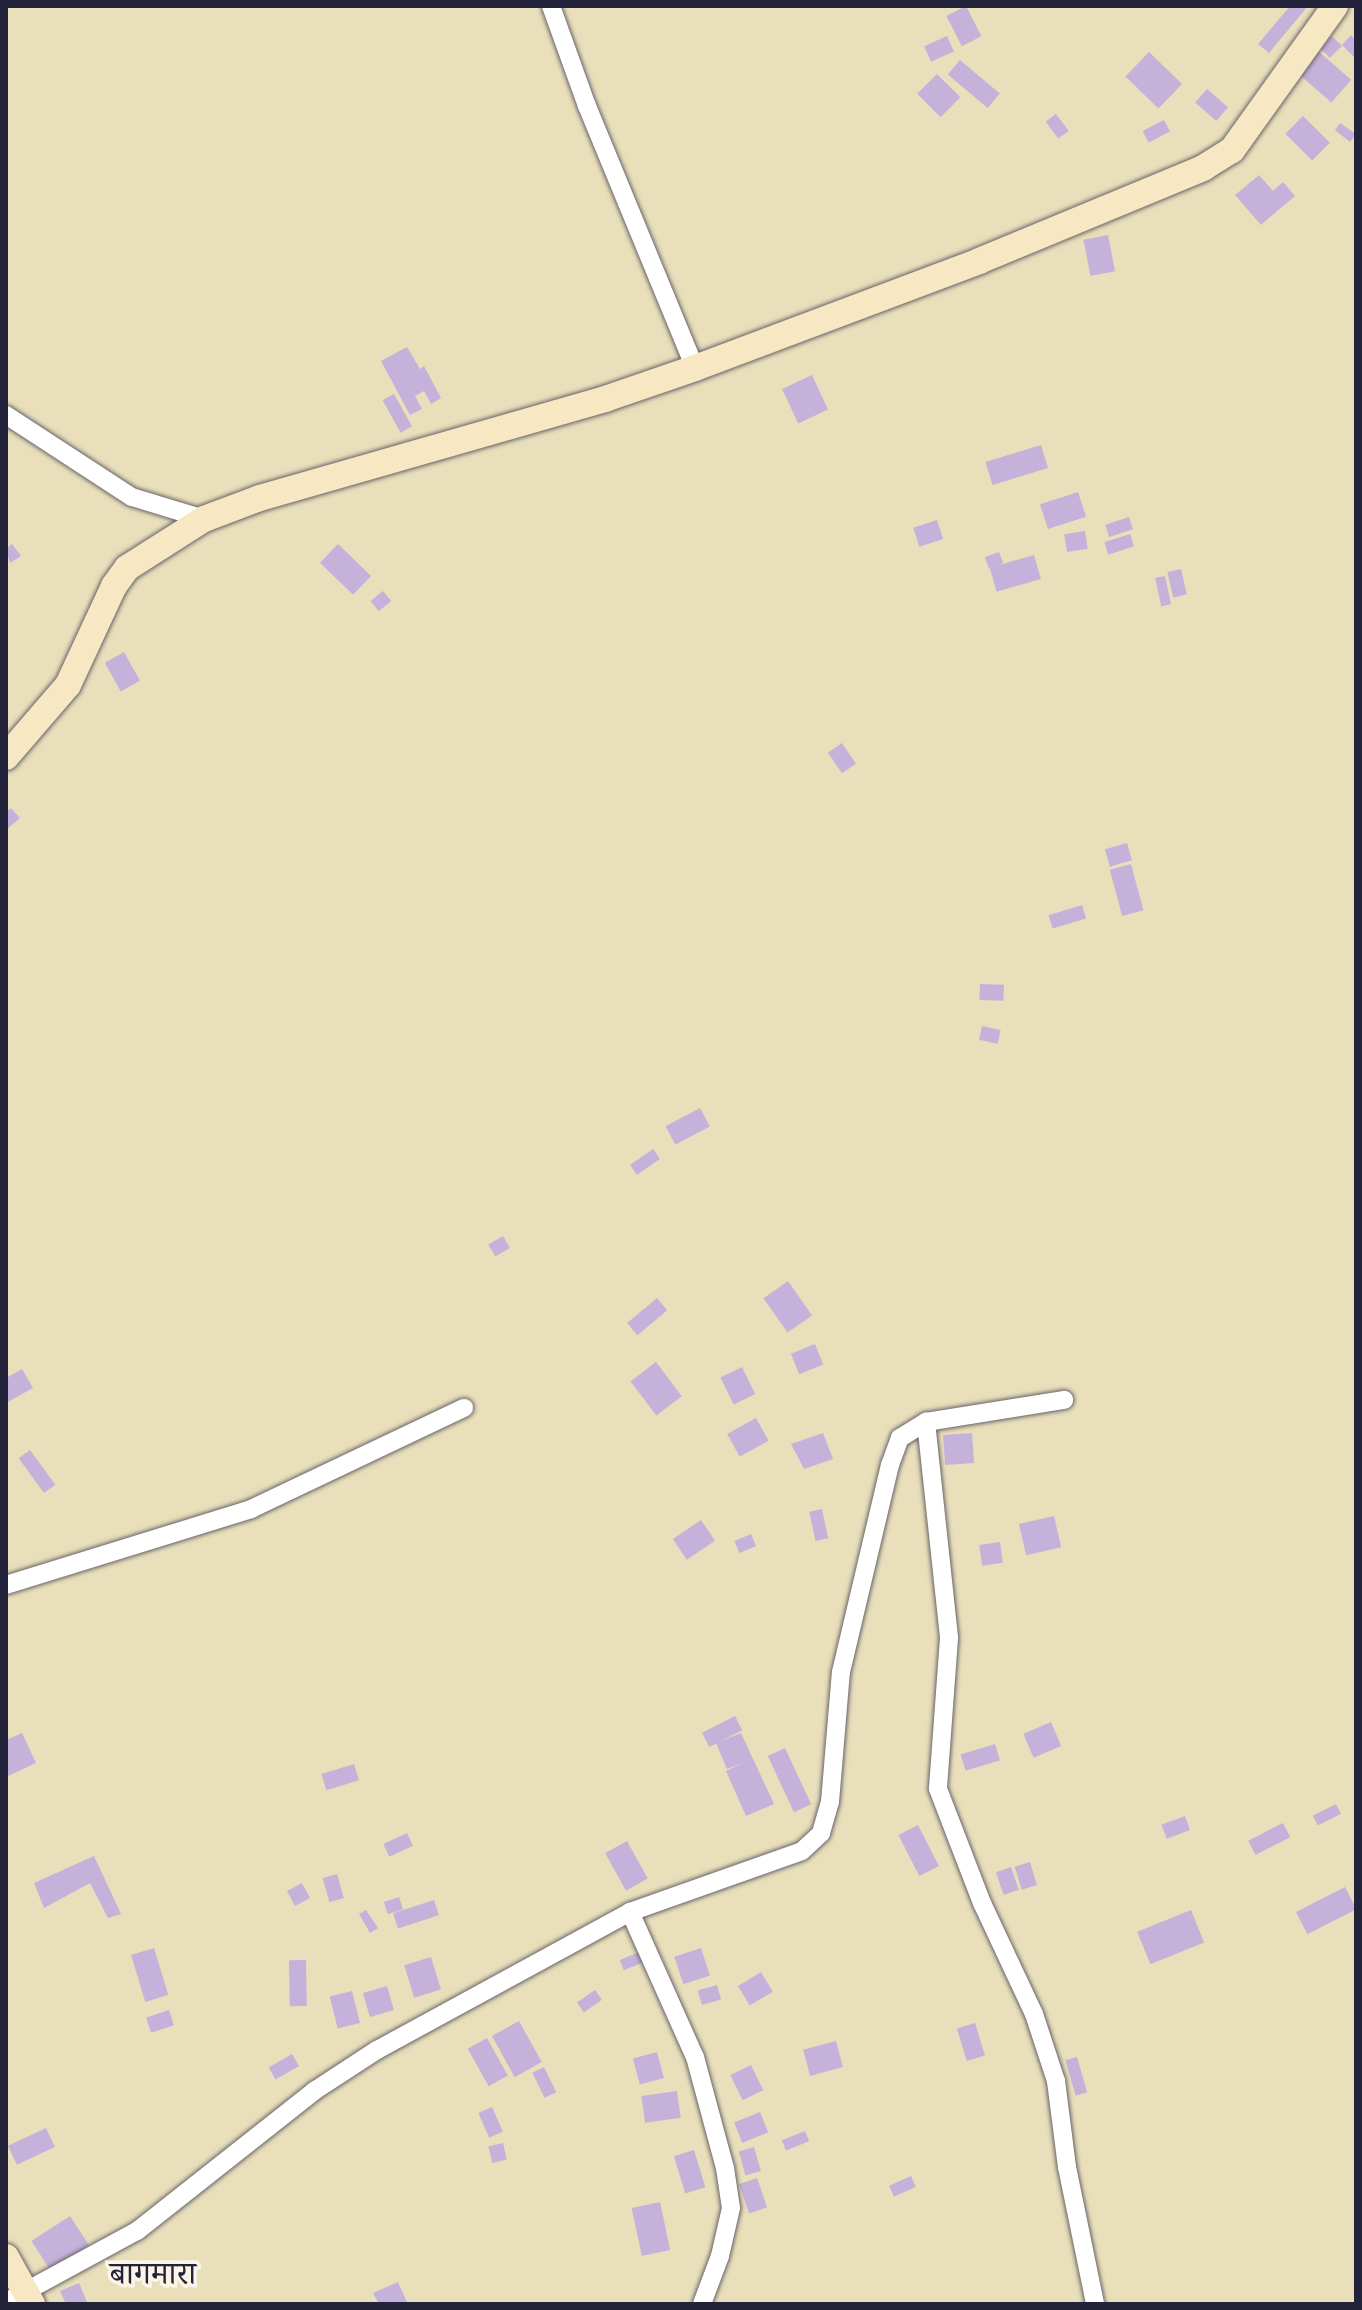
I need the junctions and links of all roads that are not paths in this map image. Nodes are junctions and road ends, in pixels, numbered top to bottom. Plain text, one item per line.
1 (551, 6) edge
2 (1335, 6) edge
3 (695, 368) junction
4 (6, 415) edge
5 (204, 519) junction
6 (6, 757) edge
7 (1064, 1400) dead end
8 (464, 1408) dead end
9 (926, 1422) junction
10 (6, 1585) edge
11 (630, 1912) junction
12 (6, 2257) edge
13 (21, 2300) edge
14 (702, 2304) edge
15 (1095, 2304) edge

1 - 3 street
2 - 3 main road
3 - 5 main road
4 - 5 street
5 - 6 main road
7 - 9 street
8 - 10 street
9 - 11 street
9 - 15 street
11 - 13 street
11 - 14 street
12 - 13 main road

